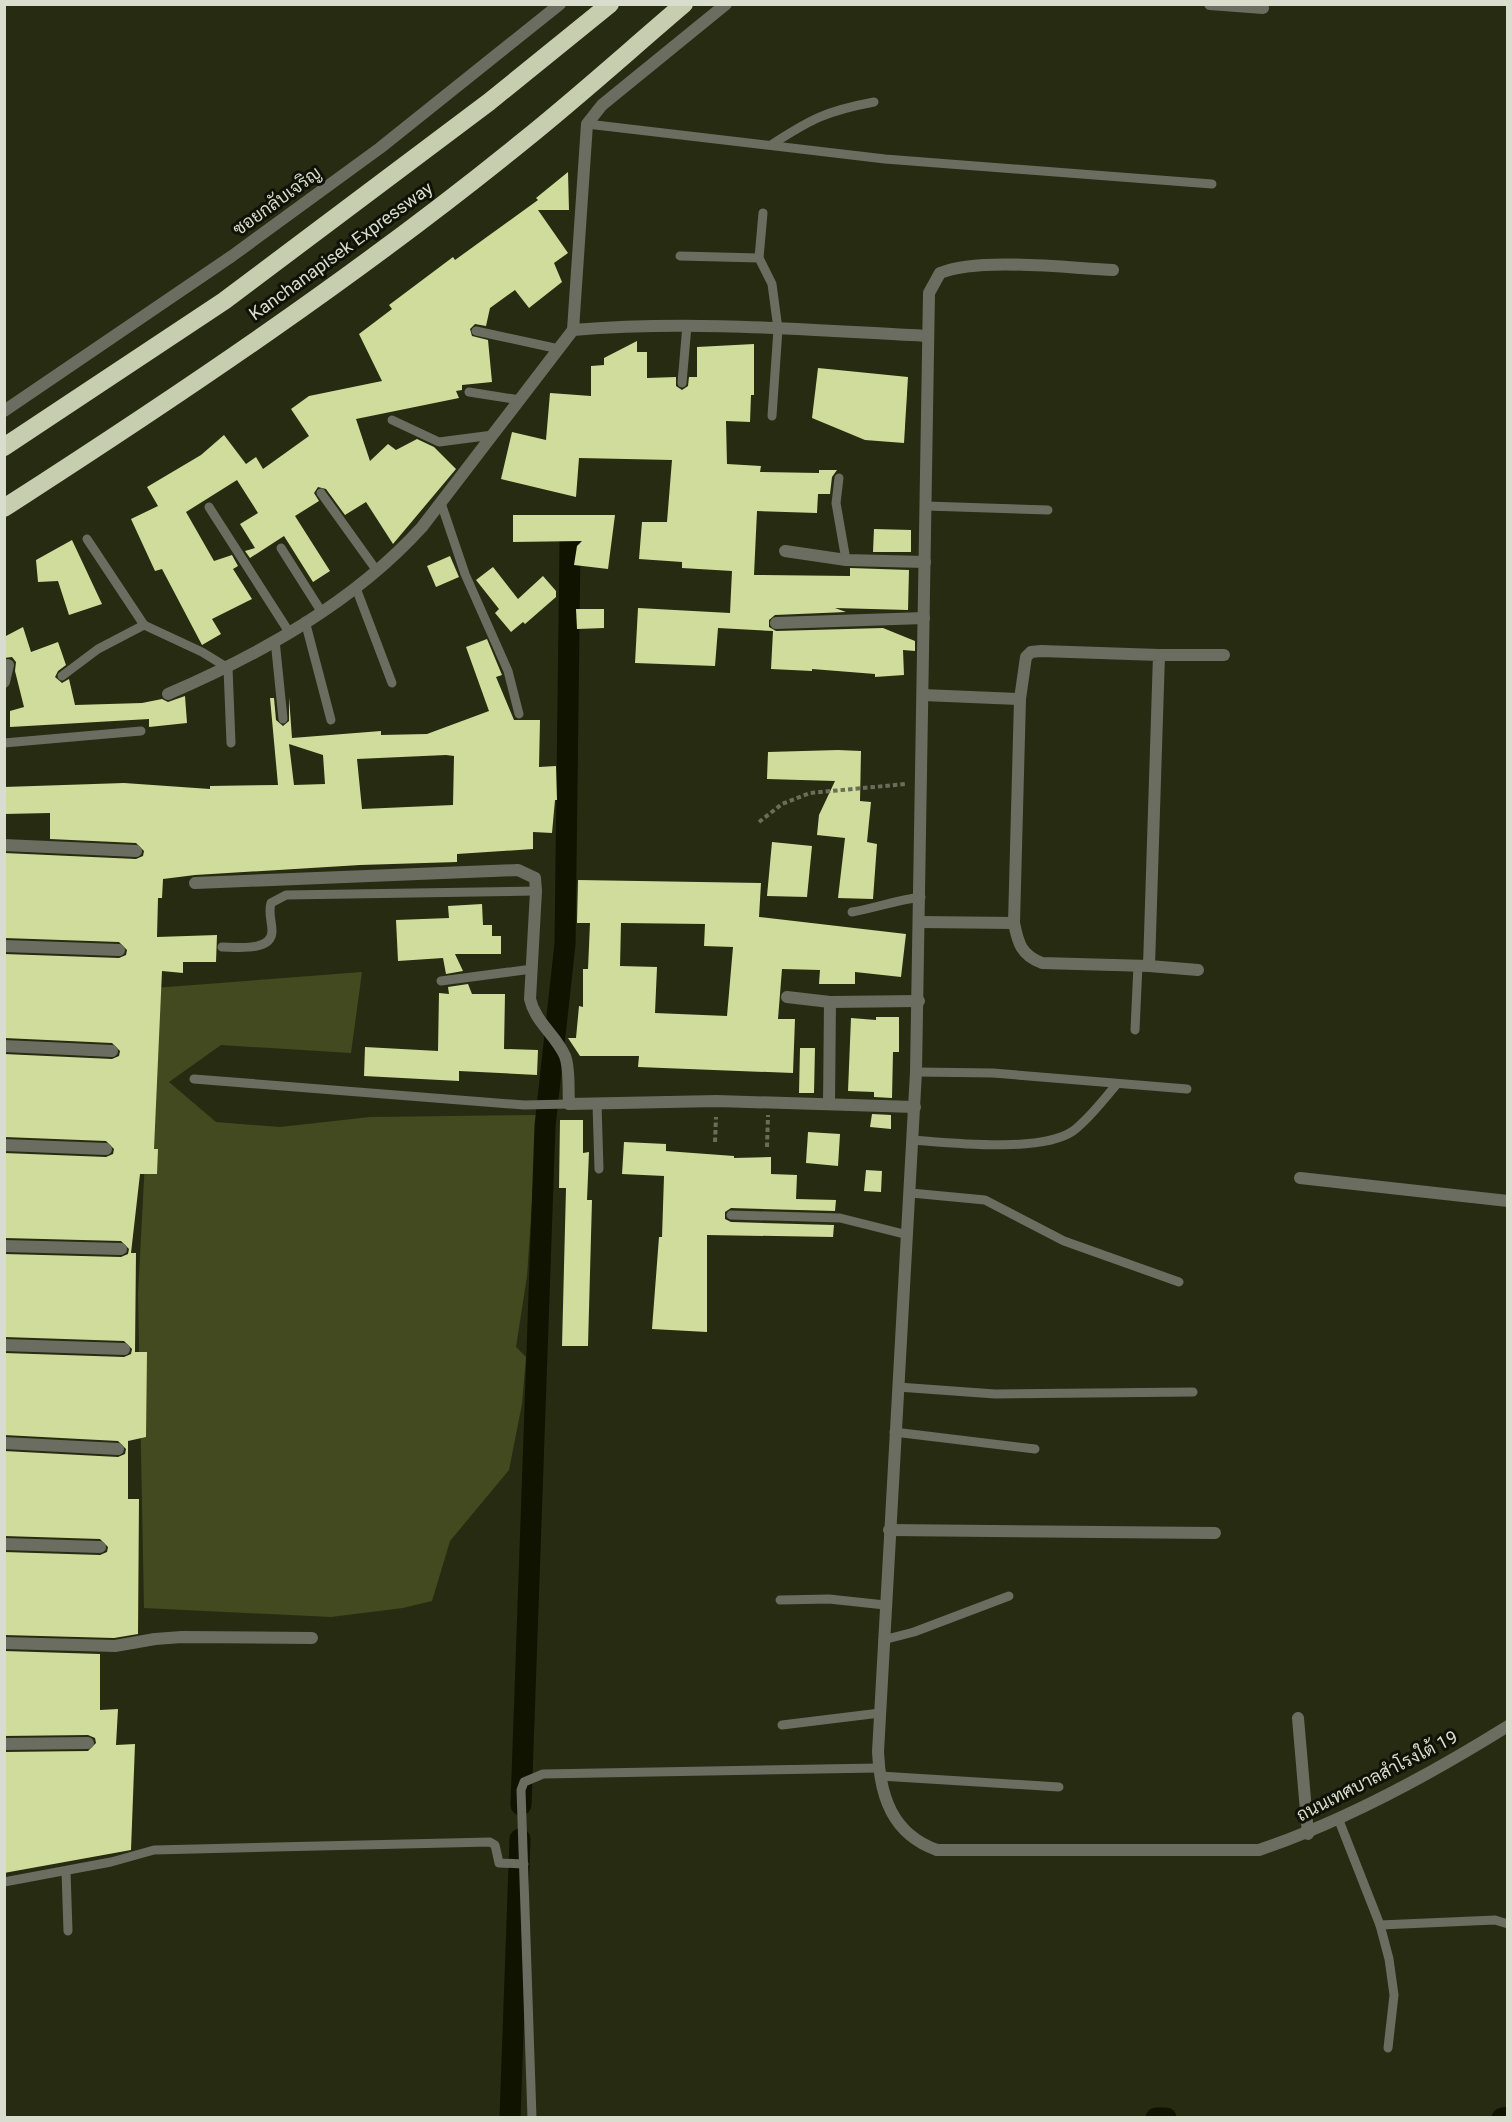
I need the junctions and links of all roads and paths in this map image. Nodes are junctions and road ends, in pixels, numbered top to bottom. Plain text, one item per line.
1 (560, 4) edge
2 (610, 4) edge
3 (684, 4) edge
4 (726, 4) edge
5 (1210, 4) edge
6 (1263, 8) dead end
7 (874, 102) dead end
8 (587, 124) junction
9 (771, 146) junction
10 (1212, 184) dead end
11 (764, 213) dead end
12 (680, 256) dead end
13 (759, 258) junction
14 (1113, 270) dead end
15 (687, 326) junction
16 (778, 329) junction
17 (573, 330) junction
18 (476, 331) dead end
19 (928, 336) junction
20 (559, 349) junction
21 (682, 383) dead end
22 (469, 392) dead end
23 (520, 400) junction
24 (4, 411) edge
25 (772, 416) dead end
26 (392, 420) dead end
27 (493, 435) junction
28 (4, 447) edge
29 (839, 478) dead end
30 (321, 493) dead end
31 (441, 503) junction
32 (926, 506) junction
33 (209, 507) dead end
34 (4, 508) edge
35 (1048, 510) dead end
36 (87, 539) dead end
37 (281, 549) dead end
38 (785, 551) dead end
39 (846, 560) junction
40 (925, 562) junction
41 (377, 571) junction
42 (356, 588) junction
43 (321, 611) junction
44 (924, 618) junction
45 (305, 621) junction
46 (776, 623) dead end
47 (144, 625) junction
48 (289, 632) junction
49 (275, 640) junction
50 (1159, 655) junction
51 (1224, 656) dead end
52 (8, 665) dead end
53 (228, 668) junction
54 (62, 676) dead end
55 (4, 682) edge
56 (392, 683) dead end
57 (168, 694) dead end
58 (923, 695) junction
59 (1020, 699) junction
60 (519, 714) dead end
61 (283, 718) dead end
62 (331, 720) dead end
63 (141, 731) dead end
64 (4, 743) edge
65 (231, 743) dead end
66 (922, 783) junction
67 (759, 822) dead end
68 (4, 845) edge
69 (136, 851) dead end
70 (343, 877) junction
71 (195, 883) dead end
72 (536, 891) junction
73 (342, 894) junction
74 (921, 897) junction
75 (852, 912) dead end
76 (920, 922) junction
77 (1014, 922) junction
78 (4, 946) edge
79 (222, 947) dead end
80 (119, 950) dead end
81 (1143, 966) junction
82 (532, 969) junction
83 (1198, 970) dead end
84 (441, 981) dead end
85 (788, 997) dead end
86 (919, 1001) junction
87 (830, 1002) junction
88 (1135, 1030) dead end
89 (4, 1046) edge
90 (112, 1051) dead end
91 (916, 1072) junction
92 (194, 1079) dead end
93 (1117, 1084) junction
94 (1187, 1089) dead end
95 (717, 1101) junction
96 (768, 1103) junction
97 (569, 1104) junction
98 (597, 1104) junction
99 (829, 1104) junction
100 (915, 1107) junction
101 (913, 1140) junction
102 (715, 1142) dead end
103 (4, 1145) edge
104 (767, 1147) dead end
105 (106, 1149) dead end
106 (599, 1169) dead end
107 (1300, 1178) dead end
108 (911, 1193) junction
109 (1508, 1201) edge
110 (731, 1215) dead end
111 (908, 1235) junction
112 (4, 1246) edge
113 (121, 1249) dead end
114 (1179, 1282) dead end
115 (4, 1345) edge
116 (124, 1349) dead end
117 (898, 1387) junction
118 (1192, 1392) dead end
119 (894, 1432) junction
120 (4, 1443) edge
121 (118, 1449) dead end
122 (1035, 1449) dead end
123 (889, 1530) junction
124 (1215, 1533) dead end
125 (4, 1545) edge
126 (100, 1547) dead end
127 (1009, 1596) dead end
128 (780, 1600) dead end
129 (885, 1605) junction
130 (312, 1638) dead end
131 (883, 1640) junction
132 (4, 1643) edge
133 (880, 1713) junction
134 (1298, 1718) dead end
135 (782, 1725) dead end
136 (1508, 1726) edge
137 (88, 1743) dead end
138 (4, 1744) edge
139 (879, 1772) junction
140 (1059, 1787) dead end
141 (1338, 1818) junction
142 (1308, 1834) junction
143 (524, 1864) junction
144 (66, 1871) junction
145 (4, 1882) edge
146 (1508, 1924) edge
147 (1380, 1925) junction
148 (68, 1931) dead end
149 (1388, 2048) dead end
150 (532, 2118) edge

1 - 24 street, ซอยกลับเจริญ
2 - 28 highway, Kanchanapisek Expressway
3 - 34 highway, Kanchanapisek Expressway
4 - 8 street
5 - 6 street
7 - 9 lane
8 - 9 lane
8 - 17 street
9 - 10 lane
11 - 13 lane
12 - 13 lane
13 - 16 lane
14 - 19 street, ถนนเทศบาลสำโรงใต้ 19
15 - 16 street
15 - 17 street
15 - 21 lane
16 - 19 street
16 - 25 lane
17 - 20 street
18 - 20 lane
19 - 32 street, ถนนเทศบาลสำโรงใต้ 19
20 - 23 street
22 - 23 lane
23 - 27 street
26 - 27 lane
27 - 31 street
29 - 39 lane
30 - 41 lane
31 - 41 street
31 - 60 lane
32 - 35 lane
32 - 40 street, ถนนเทศบาลสำโรงใต้ 19
33 - 48 lane
36 - 47 lane
37 - 43 lane
38 - 39 street
39 - 40 street
40 - 44 street, ถนนเทศบาลสำโรงใต้ 19
41 - 42 street
42 - 43 street
42 - 56 lane
43 - 45 street
44 - 46 street
44 - 58 street, ถนนเทศบาลสำโรงใต้ 19
45 - 48 street
45 - 62 lane
47 - 53 lane
47 - 54 lane
48 - 49 street
49 - 53 street
49 - 61 lane
50 - 51 street
50 - 59 street
50 - 81 street
52 - 55 street
53 - 57 street
53 - 65 lane
58 - 59 street
58 - 66 street, ถนนเทศบาลสำโรงใต้ 19
59 - 77 street
63 - 64 lane
66 - 67 path
66 - 74 street, ถนนเทศบาลสำโรงใต้ 19
68 - 69 street
70 - 71 street
70 - 72 street
70 - 73 lane
72 - 73 lane
72 - 82 street
73 - 79 lane
74 - 75 lane
74 - 76 street, ถนนเทศบาลสำโรงใต้ 19
76 - 77 street
76 - 86 street, ถนนเทศบาลสำโรงใต้ 19
77 - 81 street
78 - 80 street
81 - 83 street
81 - 88 lane
82 - 84 lane
82 - 97 street
85 - 87 street
86 - 87 street
86 - 91 street, ถนนเทศบาลสำโรงใต้ 19
87 - 99 street
89 - 90 street
91 - 93 lane
91 - 100 street, ถนนเทศบาลสำโรงใต้ 19
92 - 97 lane
93 - 94 lane
93 - 101 lane
95 - 96 street
95 - 98 street
95 - 102 path
96 - 99 street
96 - 104 path
97 - 98 street
98 - 106 lane
99 - 100 street
100 - 101 street, ถนนเทศบาลสำโรงใต้ 19
101 - 108 street, ถนนเทศบาลสำโรงใต้ 19
103 - 105 street
107 - 109 street
108 - 111 street, ถนนเทศบาลสำโรงใต้ 19
108 - 114 lane
110 - 111 lane
111 - 117 street, ถนนเทศบาลสำโรงใต้ 19
112 - 113 street
115 - 116 street
117 - 118 lane
117 - 119 street, ถนนเทศบาลสำโรงใต้ 19
119 - 122 lane
119 - 123 street, ถนนเทศบาลสำโรงใต้ 19
120 - 121 street
123 - 124 street
123 - 129 street, ถนนเทศบาลสำโรงใต้ 19
125 - 126 street
127 - 131 lane
128 - 129 lane
129 - 131 street, ถนนเทศบาลสำโรงใต้ 19
130 - 132 street
131 - 133 street, ถนนเทศบาลสำโรงใต้ 19
133 - 135 lane
133 - 139 street, ถนนเทศบาลสำโรงใต้ 19
134 - 142 street
136 - 141 street, ถนนเทศบาลสำโรงใต้ 19
137 - 138 street
139 - 140 lane
139 - 142 street, ถนนเทศบาลสำโรงใต้ 19
139 - 143 lane
141 - 142 street, ถนนเทศบาลสำโรงใต้ 19
141 - 147 lane
143 - 144 lane
143 - 150 lane
144 - 145 lane
144 - 148 lane
146 - 147 lane
147 - 149 lane

